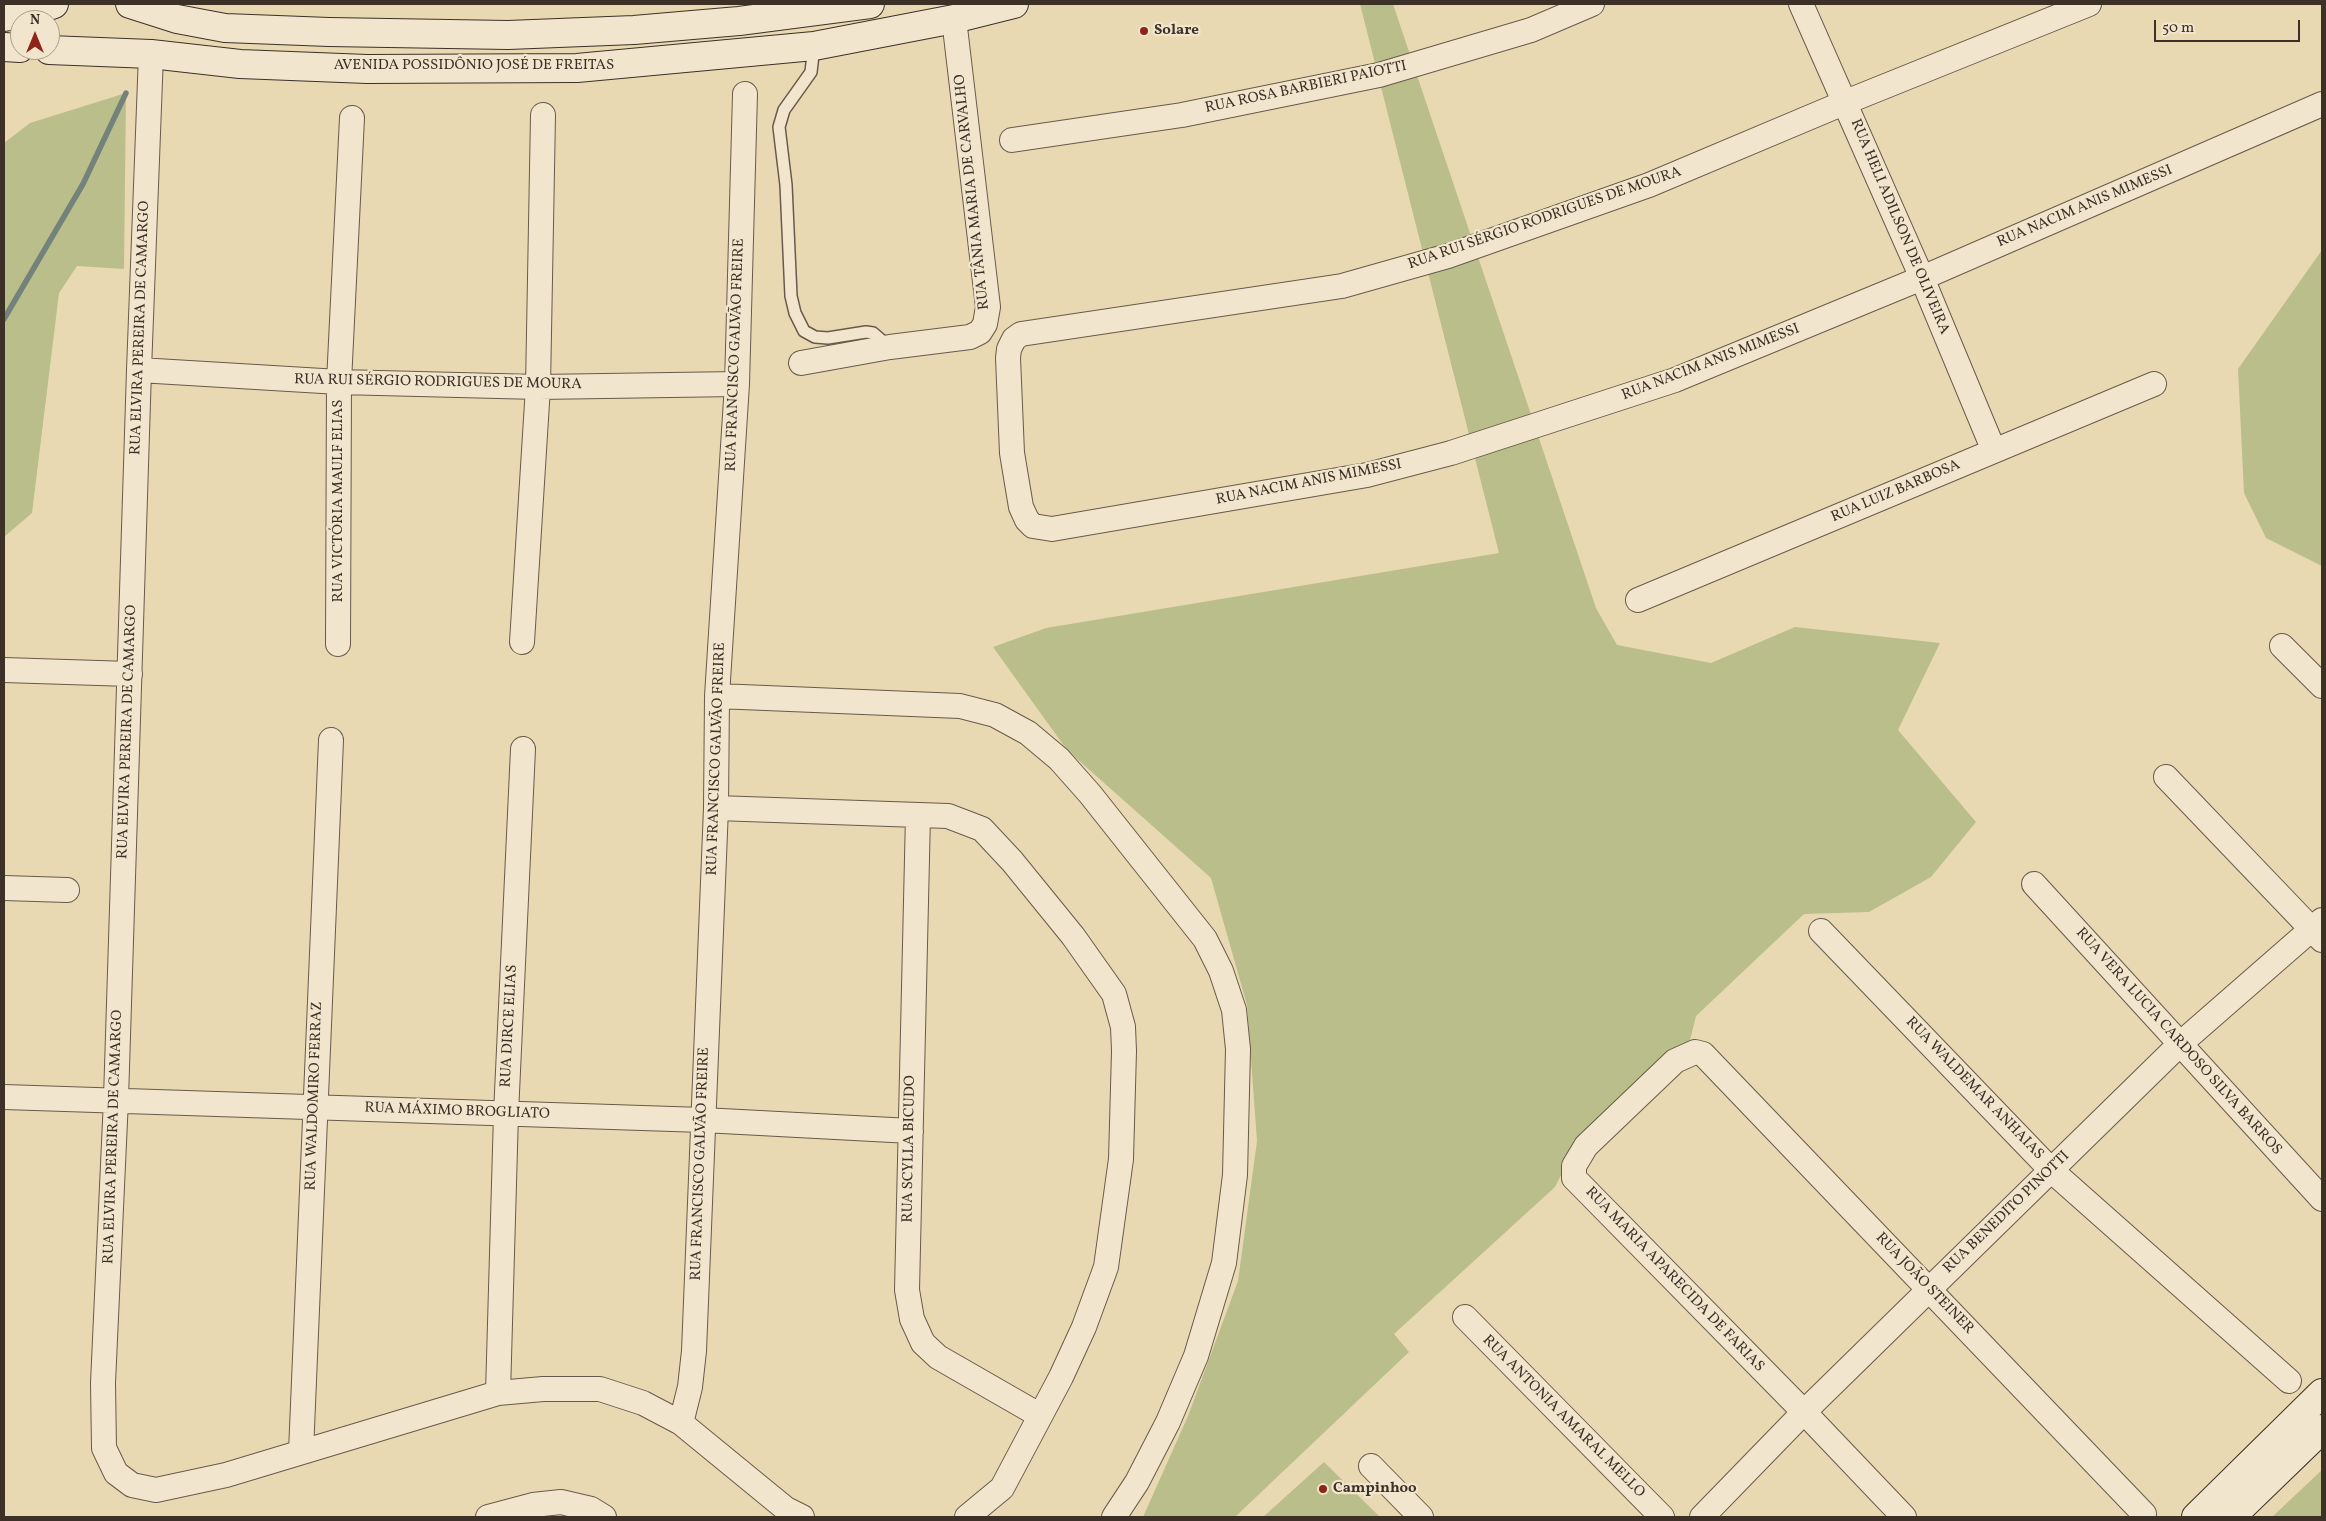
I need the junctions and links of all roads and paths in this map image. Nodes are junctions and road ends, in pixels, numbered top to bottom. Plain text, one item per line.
1 (54, 4) edge
2 (870, 4) edge
3 (1014, 4) edge
4 (1592, 4) edge
5 (1801, 4) edge
6 (2089, 4) edge
7 (136, 5) edge
8 (952, 11) edge
9 (808, 12) junction
10 (4, 17) edge
11 (814, 46) junction
12 (60, 50) edge
13 (151, 54) junction
14 (745, 94) dead end
15 (1846, 102) junction
16 (2322, 104) edge
17 (543, 115) dead end
18 (352, 118) dead end
19 (1012, 140) dead end
20 (1922, 278) junction
21 (890, 347) junction
22 (801, 363) dead end
23 (138, 370) junction
24 (339, 382) junction
25 (737, 384) junction
26 (2154, 384) dead end
27 (538, 387) junction
28 (1994, 451) junction
29 (1021, 507) joint
30 (1638, 600) dead end
31 (522, 642) dead end
32 (338, 644) dead end
33 (2282, 646) dead end
34 (4, 670) edge
35 (130, 674) junction
36 (2322, 686) edge
37 (717, 696) junction
38 (331, 740) dead end
39 (523, 749) dead end
40 (2166, 777) dead end
41 (716, 808) junction
42 (918, 815) junction
43 (2034, 884) dead end
44 (4, 888) edge
45 (66, 890) dead end
46 (2319, 929) edge
47 (1822, 931) dead end
48 (2180, 1044) junction
49 (1703, 1054) joint
50 (4, 1097) edge
51 (116, 1100) junction
52 (314, 1107) junction
53 (506, 1114) junction
54 (703, 1120) junction
55 (911, 1131) junction
56 (2052, 1170) junction
57 (2322, 1199) edge
58 (1929, 1290) junction
59 (1465, 1317) dead end
60 (2289, 1381) dead end
61 (2322, 1392) edge
62 (498, 1393) junction
63 (1804, 1412) junction
64 (1039, 1416) junction
65 (682, 1423) junction
66 (2322, 1429) edge
67 (301, 1452) junction
68 (1371, 1466) dead end
69 (2144, 1514) dead end
70 (488, 1517) edge
71 (604, 1517) edge
72 (802, 1517) edge
73 (967, 1517) edge
74 (1114, 1517) edge
75 (1421, 1517) edge
76 (1662, 1517) edge
77 (1702, 1517) edge
78 (1904, 1517) edge
79 (2196, 1517) edge
80 (2231, 1517) edge

1 - 10 street
2 - 9 street, AVENIDA POSSIDÔNIO JOSÉ DE FREITAS
3 - 8 street, AVENIDA POSSIDÔNIO JOSÉ DE FREITAS
4 - 19 street, RUA ROSA BARBIERI PAIOTTI
5 - 15 street, RUA HELI ADILSON DE OLIVEIRA
6 - 15 street, RUA RUI SÉRGIO RODRIGUES DE MOURA
7 - 9 street, AVENIDA POSSIDÔNIO JOSÉ DE FREITAS
7 - 13 street
8 - 11 street, AVENIDA POSSIDÔNIO JOSÉ DE FREITAS
8 - 21 street, RUA TÂNIA MARIA DE CARVALHO
9 - 11 street
11 - 13 street, AVENIDA POSSIDÔNIO JOSÉ DE FREITAS
11 - 21 lane
12 - 13 street, AVENIDA POSSIDÔNIO JOSÉ DE FREITAS
13 - 23 street, RUA ELVIRA PEREIRA DE CAMARGO
14 - 25 street, RUA FRANCISCO GALVÃO FREIRE
15 - 20 street, RUA HELI ADILSON DE OLIVEIRA
15 - 29 street, RUA RUI SÉRGIO RODRIGUES DE MOURA
16 - 20 street, RUA NACIM ANIS MIMESSI
17 - 27 street
18 - 24 street, RUA VICTÓRIA MAULF ELIAS
20 - 28 street, RUA HELI ADILSON DE OLIVEIRA
20 - 29 street, RUA NACIM ANIS MIMESSI
21 - 22 street, RUA TÂNIA MARIA DE CARVALHO
23 - 24 street, RUA RUI SÉRGIO RODRIGUES DE MOURA
23 - 35 street, RUA ELVIRA PEREIRA DE CAMARGO
24 - 27 street, RUA RUI SÉRGIO RODRIGUES DE MOURA
24 - 32 street, RUA VICTÓRIA MAULF ELIAS
25 - 27 street, RUA RUI SÉRGIO RODRIGUES DE MOURA
25 - 37 street, RUA FRANCISCO GALVÃO FREIRE
26 - 28 street, RUA LUIZ BARBOSA
27 - 31 street
28 - 30 street, RUA LUIZ BARBOSA
33 - 36 street
34 - 35 street
35 - 51 street, RUA ELVIRA PEREIRA DE CAMARGO
37 - 41 street, RUA FRANCISCO GALVÃO FREIRE
37 - 74 street
38 - 52 street, RUA WALDOMIRO FERRAZ
39 - 53 street, RUA DIRCE ELIAS
40 - 46 street
41 - 42 street
41 - 54 street, RUA FRANCISCO GALVÃO FREIRE
42 - 55 street, RUA SCYLLA BICUDO
42 - 64 street
43 - 48 street, RUA VERA LUCIA CARDOSO SILVA BARROS
44 - 45 street
46 - 48 street, RUA BENEDITO PINOTTI
47 - 56 street, RUA WALDEMAR ANHAIAS
48 - 56 street, RUA BENEDITO PINOTTI
48 - 57 street, RUA VERA LUCIA CARDOSO SILVA BARROS
49 - 58 street, RUA JOÃO STEINER
49 - 63 street, RUA MARIA APARECIDA DE FARIAS
50 - 51 street, RUA MÁXIMO BROGLIATO
51 - 52 street, RUA MÁXIMO BROGLIATO
51 - 67 street, RUA ELVIRA PEREIRA DE CAMARGO
52 - 53 street, RUA MÁXIMO BROGLIATO
52 - 67 street, RUA WALDOMIRO FERRAZ
53 - 54 street, RUA MÁXIMO BROGLIATO
53 - 62 street, RUA DIRCE ELIAS
54 - 55 street, RUA MÁXIMO BROGLIATO
54 - 65 street, RUA FRANCISCO GALVÃO FREIRE
55 - 64 street, RUA SCYLLA BICUDO
56 - 58 street, RUA BENEDITO PINOTTI
56 - 60 street, RUA WALDEMAR ANHAIAS
58 - 63 street, RUA BENEDITO PINOTTI
58 - 69 street, RUA JOÃO STEINER
59 - 76 street, RUA ANTONIA AMARAL MELLO
61 - 79 street
62 - 65 street, RUA ELVIRA PEREIRA DE CAMARGO
62 - 67 street, RUA ELVIRA PEREIRA DE CAMARGO
63 - 77 street, RUA BENEDITO PINOTTI
63 - 78 street, RUA MARIA APARECIDA DE FARIAS
64 - 73 street
65 - 72 street, RUA ELVIRA PEREIRA DE CAMARGO
66 - 80 street
68 - 75 street
70 - 71 street

